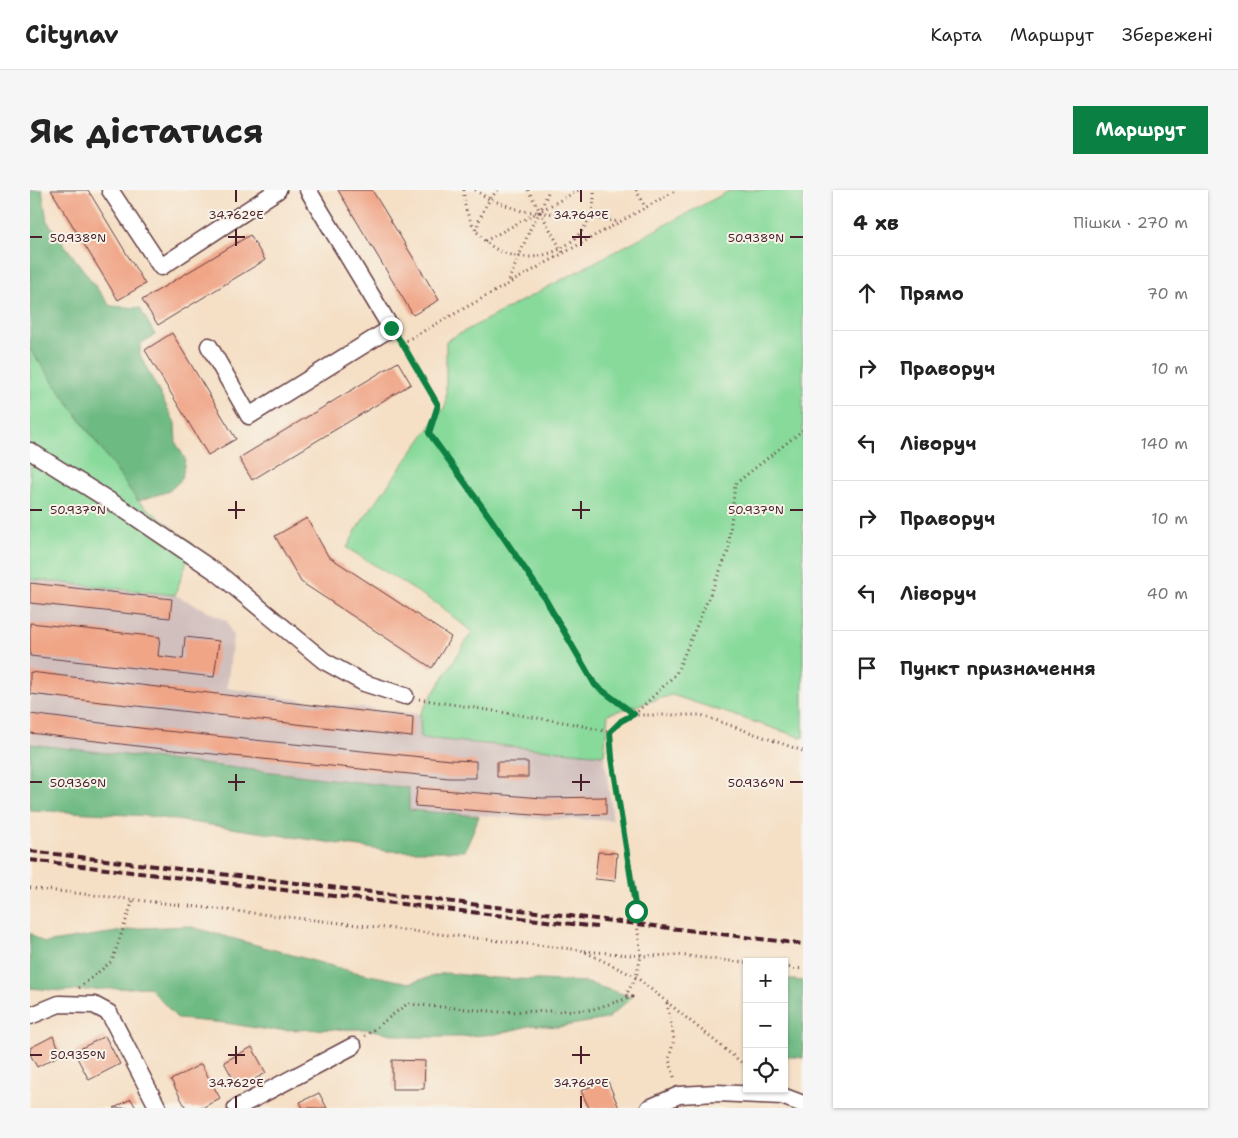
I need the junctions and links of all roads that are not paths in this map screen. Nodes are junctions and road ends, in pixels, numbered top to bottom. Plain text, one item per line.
1 (110, 190) edge
2 (278, 190) edge
3 (308, 190) edge
4 (208, 346) dead end
5 (30, 451) edge
6 (405, 696) road end
7 (30, 1016) edge
8 (353, 1046) road end
9 (803, 1104) edge
10 (158, 1108) edge
11 (236, 1108) edge
12 (649, 1108) edge

1 - 2 street
3 - 4 street
5 - 6 street
7 - 10 street
8 - 11 street
9 - 12 street

